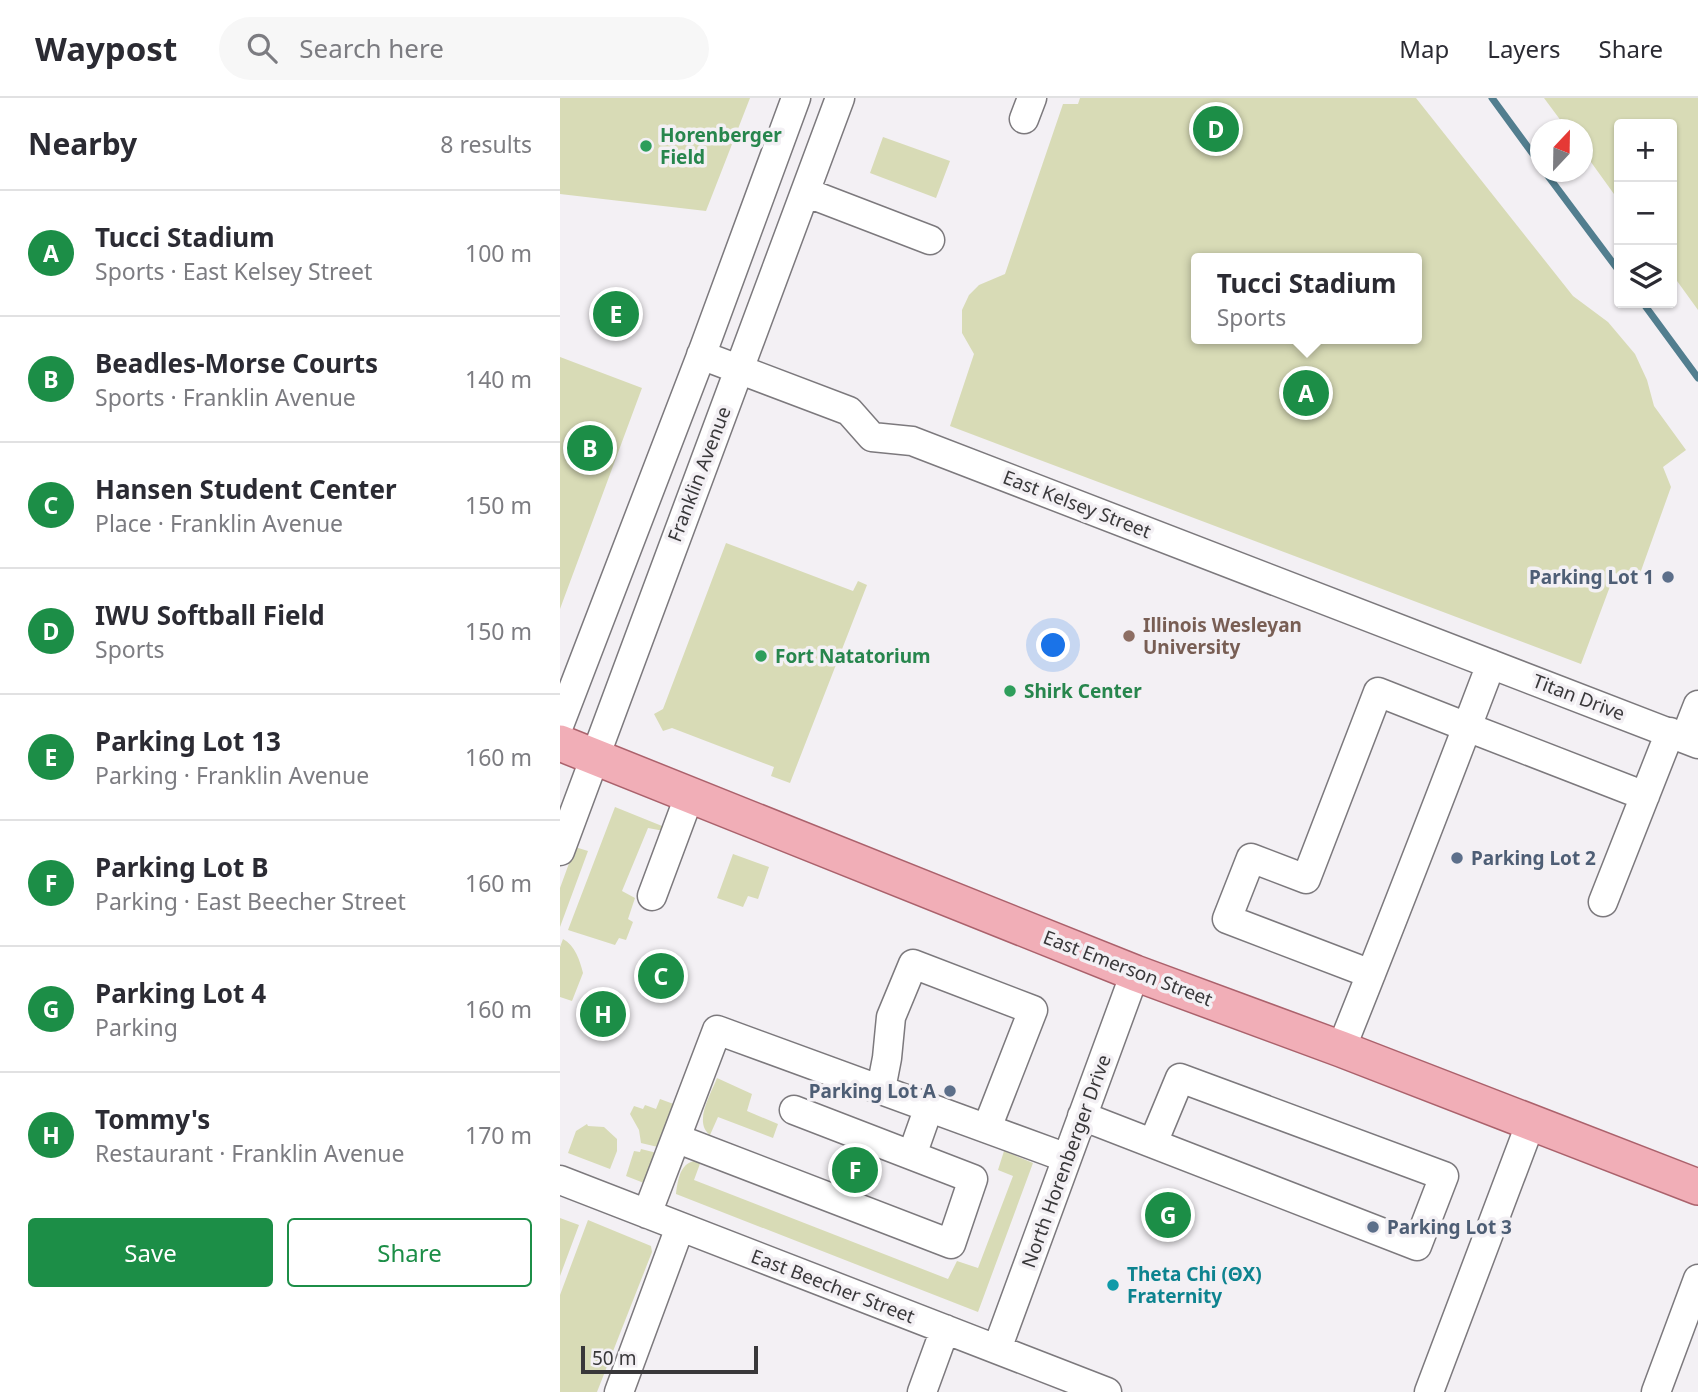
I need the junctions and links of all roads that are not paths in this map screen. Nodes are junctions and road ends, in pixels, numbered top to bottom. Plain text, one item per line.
1 (796, 98) edge
2 (840, 98) edge
3 (805, 192) junction
4 (930, 240) dead end
5 (701, 355) junction
6 (739, 369) junction
7 (1460, 651) joint
8 (1491, 664) junction
9 (1698, 705) edge
10 (560, 723) edge
11 (1467, 727) junction
12 (1684, 738) edge
13 (560, 743) edge
14 (594, 756) junction
15 (690, 794) junction
16 (1645, 796) junction
17 (560, 851) edge
18 (652, 896) dead end
19 (1604, 902) dead end
20 (1135, 972) junction
21 (1371, 974) junction
22 (1341, 1049) junction
23 (881, 1089) junction
24 (929, 1107) junction
25 (794, 1110) dead end
26 (1082, 1116) junction
27 (1531, 1122) junction
28 (987, 1128) junction
29 (678, 1139) junction
30 (1153, 1143) junction
31 (912, 1155) junction
32 (1067, 1158) junction
33 (560, 1180) edge
34 (1698, 1186) edge
35 (647, 1214) junction
36 (680, 1227) junction
37 (1698, 1279) edge
38 (945, 1329) junction
39 (997, 1349) junction
40 (619, 1392) edge
41 (922, 1392) edge
42 (1107, 1392) edge
43 (1429, 1392) edge
44 (1656, 1392) edge

1 - 5 street
2 - 3 street, Franklin Avenue
3 - 4 street
3 - 6 street, Franklin Avenue
5 - 6 street, East Kelsey Street
5 - 10 street
6 - 7 street, East Kelsey Street
6 - 14 street, Franklin Avenue
7 - 8 street, Titan Drive
8 - 11 street
8 - 12 street, Titan Drive
9 - 12 street
11 - 16 street
11 - 21 street
11 - 21 street
12 - 16 street
13 - 14 main road, East Emerson Street
14 - 15 main road, East Emerson Street
14 - 17 street, Franklin Avenue
15 - 18 street
15 - 20 main road, East Emerson Street
16 - 19 street
20 - 22 main road, East Emerson Street
20 - 26 street, North Horenberger Drive
21 - 22 street
22 - 27 main road, East Emerson Street
23 - 24 street
23 - 28 street
23 - 29 street
24 - 28 street
24 - 31 street
25 - 31 street
26 - 30 street
26 - 32 street, North Horenberger Drive
27 - 34 main road, East Emerson Street
27 - 43 street
28 - 32 street
29 - 31 street
29 - 35 street
30 - 30 street
32 - 39 street, North Horenberger Drive
33 - 35 street, East Beecher Street
35 - 36 street, East Beecher Street
36 - 38 street, East Beecher Street
36 - 40 street
37 - 44 street
38 - 39 street, East Beecher Street
38 - 41 street
39 - 42 street, East Beecher Street

